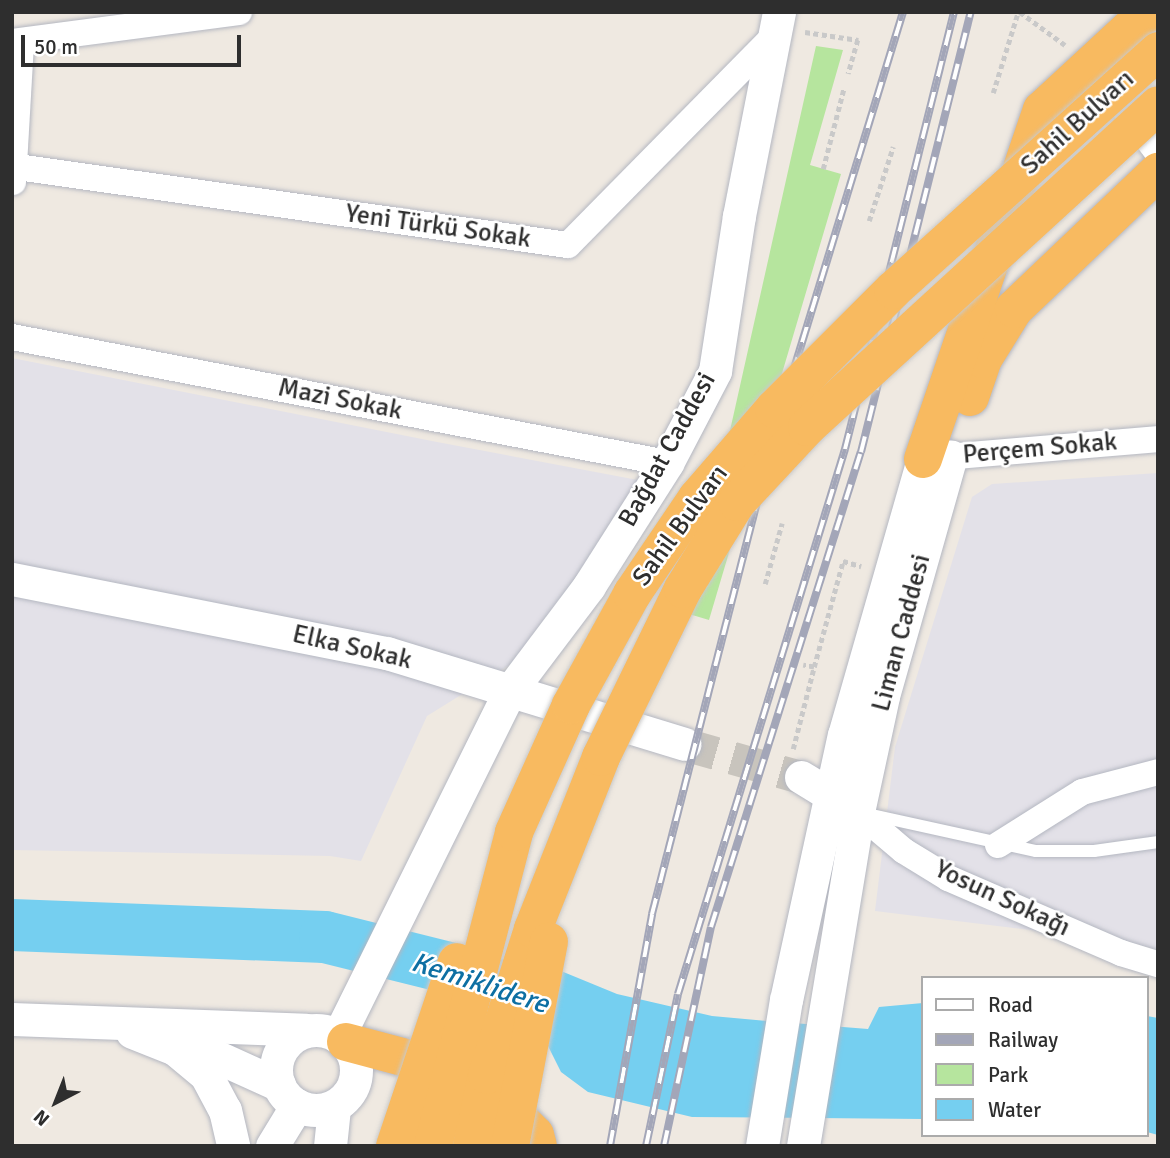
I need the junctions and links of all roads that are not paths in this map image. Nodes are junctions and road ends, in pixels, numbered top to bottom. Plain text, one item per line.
1 (240, 12) edge
2 (1148, 12) edge
3 (777, 26) edge
4 (17, 42) edge
5 (1158, 51) edge
6 (1090, 62) junction
7 (1158, 105) edge
8 (1158, 153) edge
9 (1158, 172) edge
10 (14, 176) edge
11 (12, 337) edge
12 (1158, 439) edge
13 (937, 457) junction
14 (667, 463) junction
15 (12, 579) edge
16 (510, 691) junction
17 (684, 744) tunnel mouth
18 (1158, 772) edge
19 (801, 777) tunnel mouth
20 (842, 792) junction
21 (514, 832) junction
22 (1158, 842) edge
23 (998, 845) junction
24 (563, 857) junction
25 (1158, 964) edge
26 (12, 1019) edge
27 (89, 1022) junction
28 (330, 1037) junction
29 (288, 1095) junction
30 (334, 1107) junction
31 (233, 1146) edge
32 (272, 1146) edge
33 (330, 1146) edge
34 (395, 1146) edge
35 (433, 1146) edge
36 (472, 1146) edge
37 (510, 1146) edge
38 (538, 1146) edge
39 (762, 1146) edge
40 (803, 1146) edge

1 - 4 street
2 - 6 highway
3 - 10 street, Yeni Türkü Sokak
3 - 14 street, Bağdat Caddesi
4 - 10 street
5 - 21 highway, Sahil Bulvarı, bridge
6 - 8 street
6 - 13 highway
7 - 24 highway, Sahil Bulvarı, bridge
9 - 13 highway
11 - 14 street, Mazi Sokak
12 - 13 street, Perçem Sokak
13 - 20 street, Liman Caddesi
13 - 20 street, Liman Caddesi
14 - 16 street, Bağdat Caddesi
15 - 16 street, Elka Sokak
16 - 17 street, Elka Sokak
16 - 28 street, Bağdat Caddesi
18 - 23 street
19 - 20 street
20 - 23 lane
20 - 25 street, Yosun Sokağı
20 - 39 street, Liman Caddesi
20 - 40 street, Liman Caddesi
21 - 34 highway, bridge
21 - 35 highway, Sahil Bulvarı, bridge
22 - 23 lane
24 - 36 highway, Sahil Bulvarı, bridge
24 - 37 highway, bridge
26 - 27 street
27 - 28 street
27 - 29 street
27 - 31 street
28 - 29 street
28 - 30 street
28 - 38 highway
29 - 30 street
29 - 32 street
30 - 33 street

